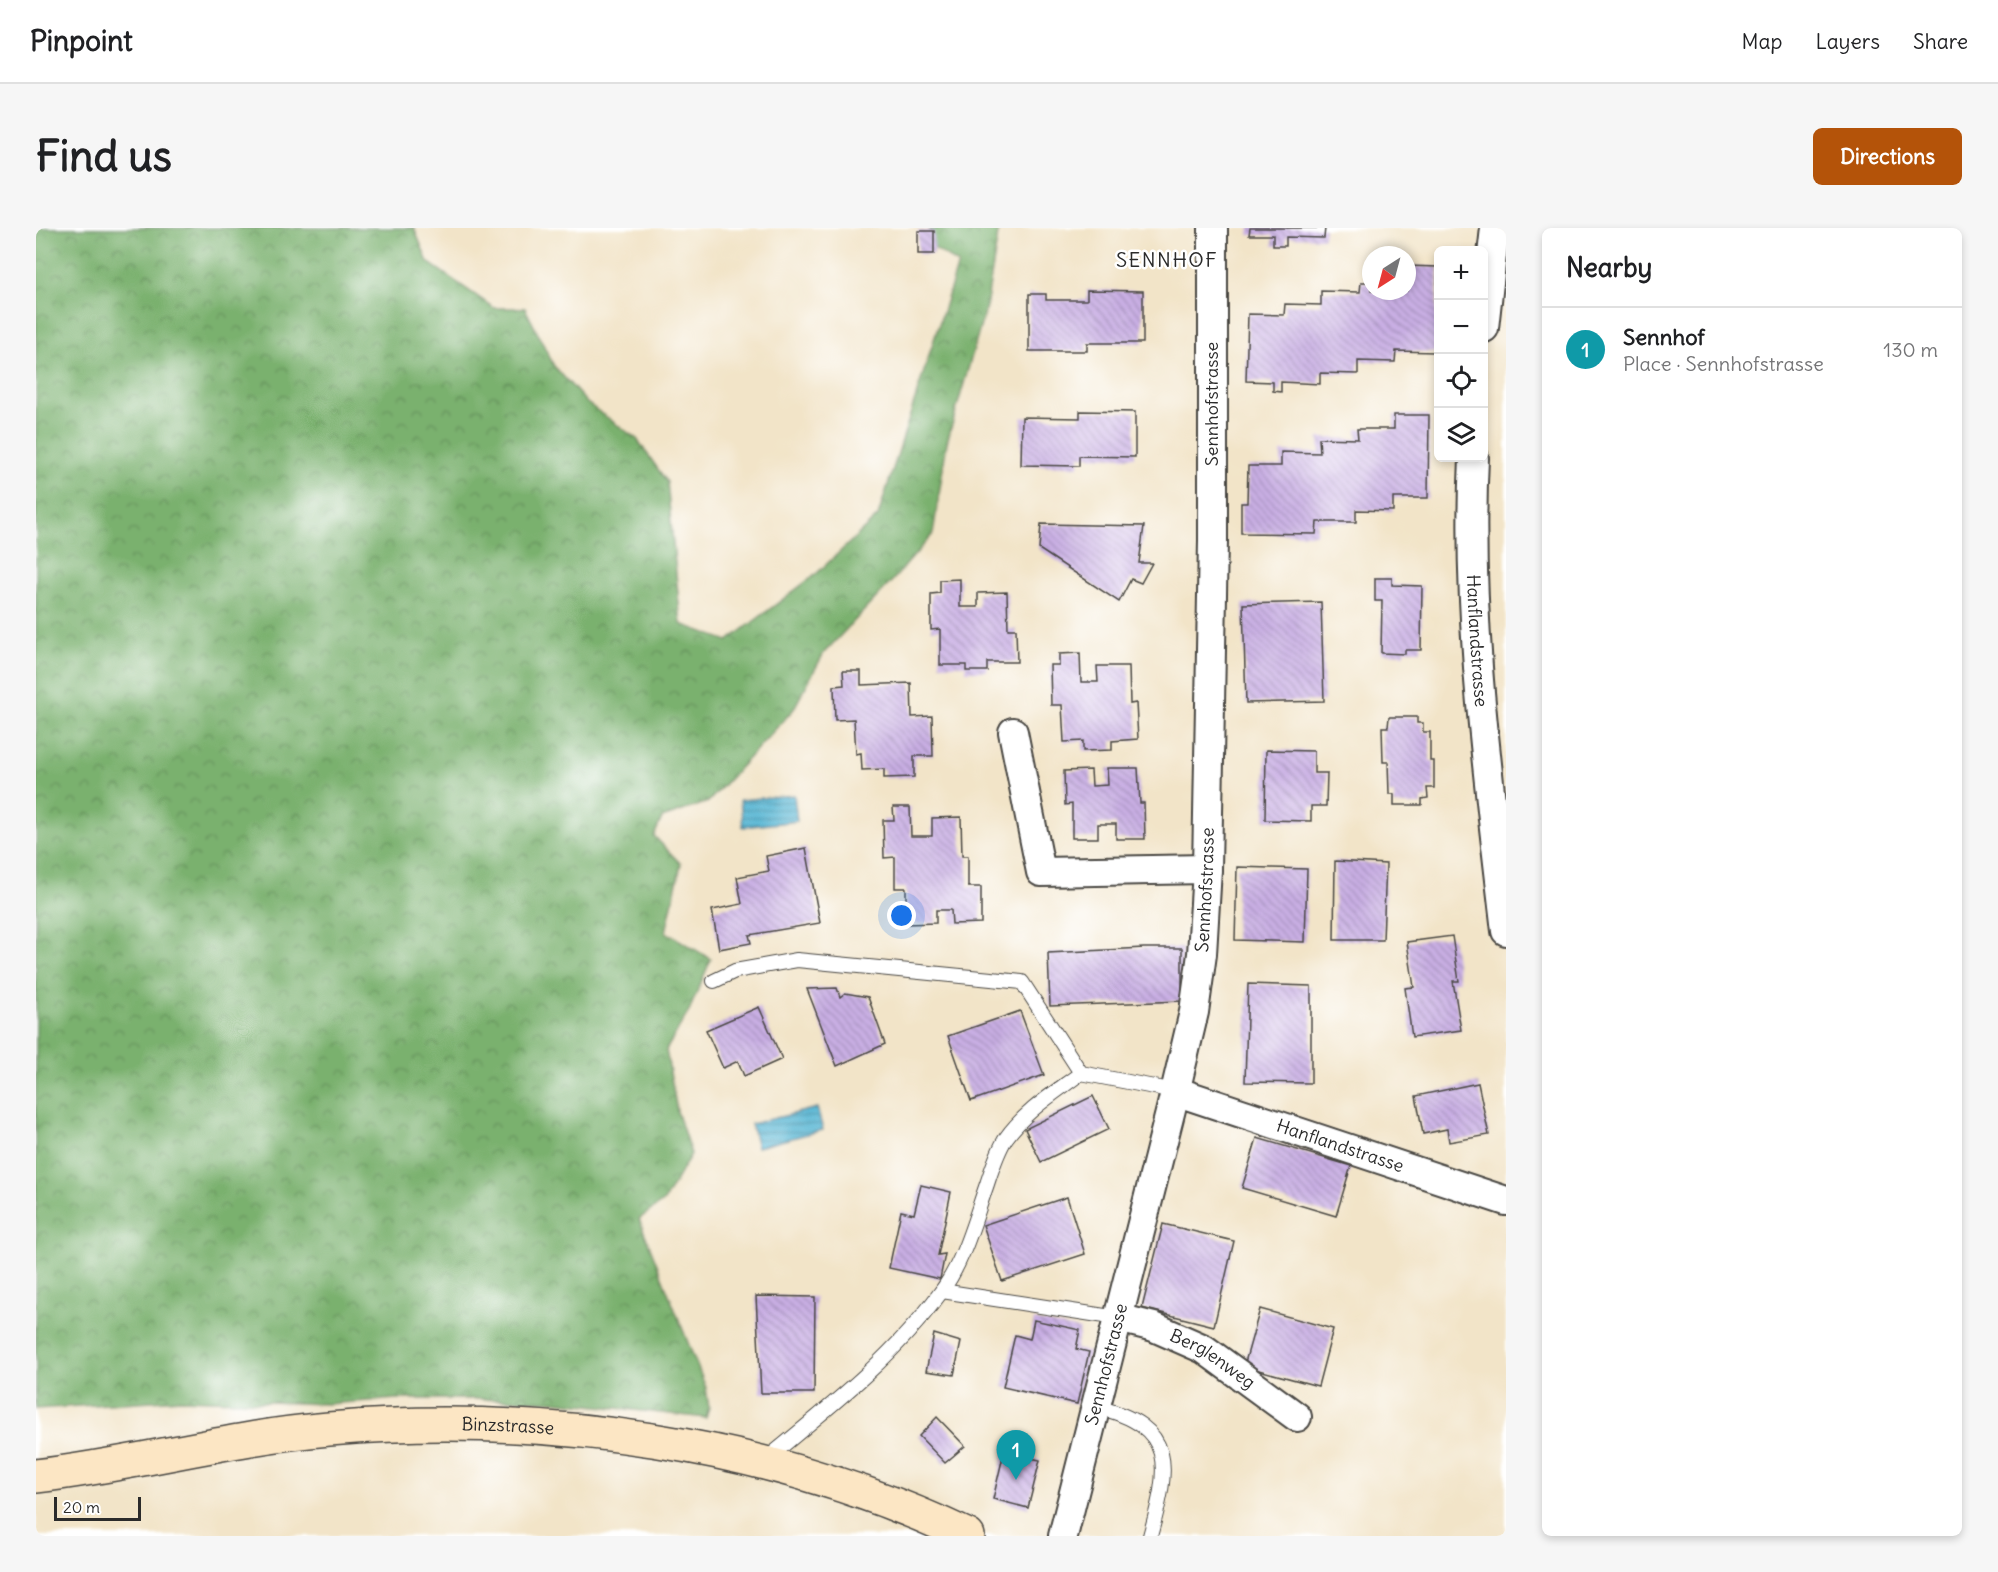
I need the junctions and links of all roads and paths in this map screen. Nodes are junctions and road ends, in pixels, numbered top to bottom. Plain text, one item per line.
1 (1212, 228) edge
2 (1495, 228) edge
3 (1487, 300) edge
4 (1474, 462) edge
5 (1013, 732) dead end
6 (1207, 869) junction
7 (1506, 932) edge
8 (714, 981) dead end
9 (1082, 1073) junction
10 (1175, 1091) junction
11 (1506, 1201) edge
12 (942, 1291) junction
13 (1118, 1318) junction
14 (1096, 1407) junction
15 (1297, 1417) dead end
16 (762, 1463) junction
17 (36, 1476) edge
18 (968, 1536) edge
19 (1063, 1536) edge
20 (1150, 1536) edge

1 - 6 street, Sennhofstrasse
2 - 3 street
4 - 7 street, Hanflandstrasse
5 - 6 street
6 - 10 street, Sennhofstrasse
8 - 9 lane
9 - 10 lane
9 - 12 lane
10 - 11 street, Hanflandstrasse
10 - 13 street, Sennhofstrasse
12 - 13 lane
12 - 16 lane
13 - 14 street, Sennhofstrasse
13 - 15 street, Berglenweg
14 - 19 street, Sennhofstrasse
14 - 20 lane
16 - 17 main road, Binzstrasse
16 - 18 main road, Binzstrasse

